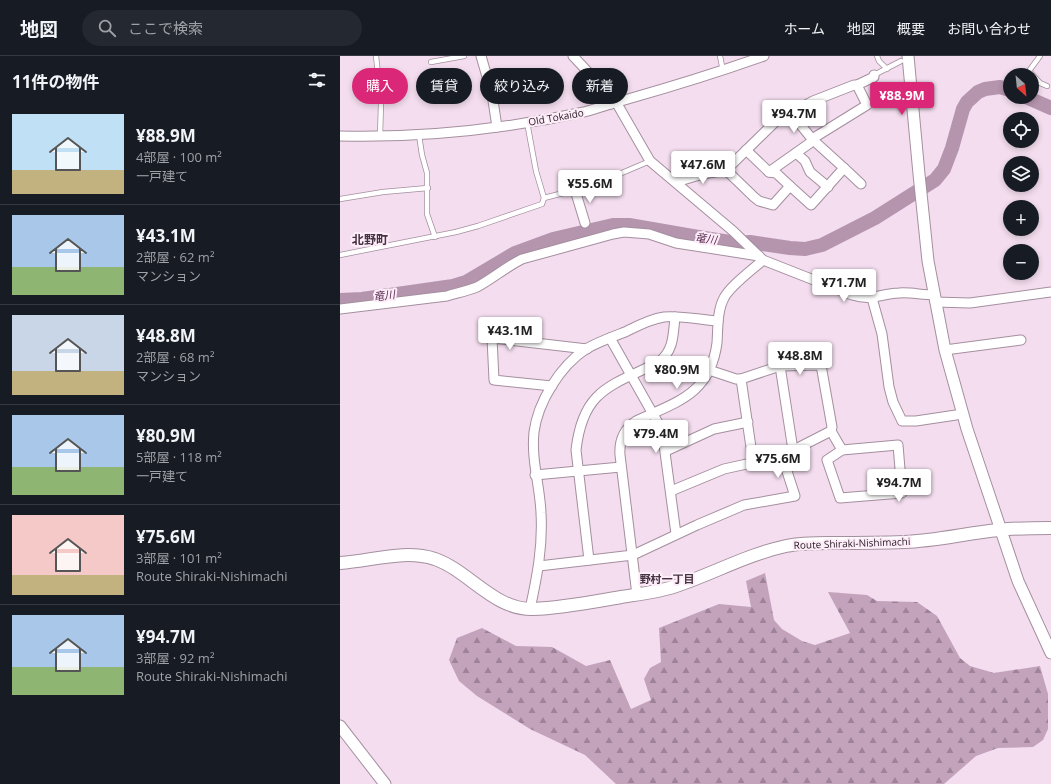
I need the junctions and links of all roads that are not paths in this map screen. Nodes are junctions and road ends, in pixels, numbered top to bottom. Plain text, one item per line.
1 (376, 56) edge
2 (464, 56) edge
3 (481, 56) edge
4 (573, 56) edge
5 (720, 56) edge
6 (764, 56) edge
7 (877, 56) edge
8 (1040, 56) edge
9 (905, 59) edge
10 (431, 62) dead end
11 (584, 68) edge
12 (886, 69) junction
13 (723, 71) junction
14 (874, 75) joint
15 (857, 85) junction
16 (1047, 86) dead end
17 (628, 99) edge
18 (610, 104) edge
19 (614, 104) edge
20 (792, 114) junction
21 (527, 122) junction
22 (497, 127) junction
23 (419, 135) junction
24 (340, 136) edge
25 (380, 137) junction
26 (812, 139) junction
27 (746, 150) junction
28 (796, 153) junction
29 (650, 161) junction
30 (844, 168) junction
31 (726, 170) junction
32 (770, 172) junction
33 (676, 182) junction
34 (861, 184) dead end
35 (790, 186) junction
36 (828, 187) junction
37 (428, 188) junction
38 (575, 190) junction
39 (544, 198) junction
40 (340, 199) edge
41 (585, 223) dead end
42 (435, 237) junction
43 (340, 255) edge
44 (758, 255) junction
45 (1051, 292) edge
46 (872, 298) junction
47 (934, 299) junction
48 (340, 309) edge
49 (675, 317) junction
50 (718, 322) junction
51 (610, 338) junction
52 (1021, 340) dead end
53 (587, 349) junction
54 (944, 350) junction
55 (780, 366) junction
56 (709, 370) junction
57 (630, 376) junction
58 (741, 378) junction
59 (552, 386) junction
60 (652, 413) junction
61 (956, 415) dead end
62 (748, 422) junction
63 (831, 431) junction
64 (793, 450) junction
65 (842, 450) junction
66 (666, 451) junction
67 (782, 456) junction
68 (753, 461) junction
69 (621, 467) junction
70 (578, 470) junction
71 (535, 475) junction
72 (671, 491) junction
73 (1051, 528) edge
74 (1001, 529) junction
75 (676, 534) junction
76 (633, 555) junction
77 (589, 560) junction
78 (340, 562) edge
79 (539, 566) junction
80 (637, 594) junction
81 (530, 609) junction
82 (1051, 653) edge
83 (340, 726) edge
84 (385, 784) edge

1 - 25 lane
2 - 10 lane
3 - 22 street
4 - 11 street
5 - 13 lane
6 - 13 street, Old Tokaido
7 - 12 lane
8 - 16 lane
9 - 12 lane
9 - 47 street
12 - 14 lane
13 - 17 street, Old Tokaido
14 - 15 street
15 - 20 street
15 - 26 street
18 - 21 street, Old Tokaido
19 - 29 street
20 - 26 street
20 - 27 street
21 - 22 street, Old Tokaido
21 - 39 lane
22 - 23 street, Old Tokaido
23 - 25 street, Old Tokaido
23 - 37 lane
24 - 25 street, Old Tokaido
26 - 28 street
26 - 30 street
27 - 31 street
27 - 32 street
28 - 32 street
28 - 36 street
29 - 33 street
29 - 38 lane
30 - 34 street
30 - 36 street
31 - 33 street
31 - 35 street
32 - 35 street
33 - 44 street
35 - 36 street
37 - 40 lane
37 - 42 lane
38 - 39 lane
38 - 41 street
39 - 42 lane
42 - 43 lane
44 - 46 street
44 - 48 street
44 - 50 street
45 - 47 street
46 - 47 street
46 - 61 street
47 - 54 street
49 - 50 street
49 - 51 street
49 - 57 street
50 - 56 street
51 - 53 street
51 - 57 street
52 - 54 street
53 - 59 street
53 - 59 street
54 - 74 street
55 - 58 street
55 - 63 street
55 - 64 street
56 - 58 street
56 - 60 street
57 - 60 street
57 - 70 street
58 - 62 street
59 - 71 street
60 - 66 street
60 - 69 street
62 - 66 street
62 - 68 street
63 - 64 street
63 - 65 street
64 - 67 street
65 - 65 street
66 - 72 street
67 - 68 street
67 - 75 street
68 - 72 street
69 - 70 street
69 - 76 street
70 - 71 street
70 - 77 street
71 - 79 street
72 - 75 street
73 - 74 main road, Route Shiraki-Nishimachi
74 - 80 main road, Route Shiraki-Nishimachi
74 - 82 street
75 - 76 street
76 - 77 street
76 - 80 street
77 - 79 street
78 - 81 main road, Route Shiraki-Nishimachi
79 - 81 street
80 - 81 main road, Route Shiraki-Nishimachi
83 - 84 street

